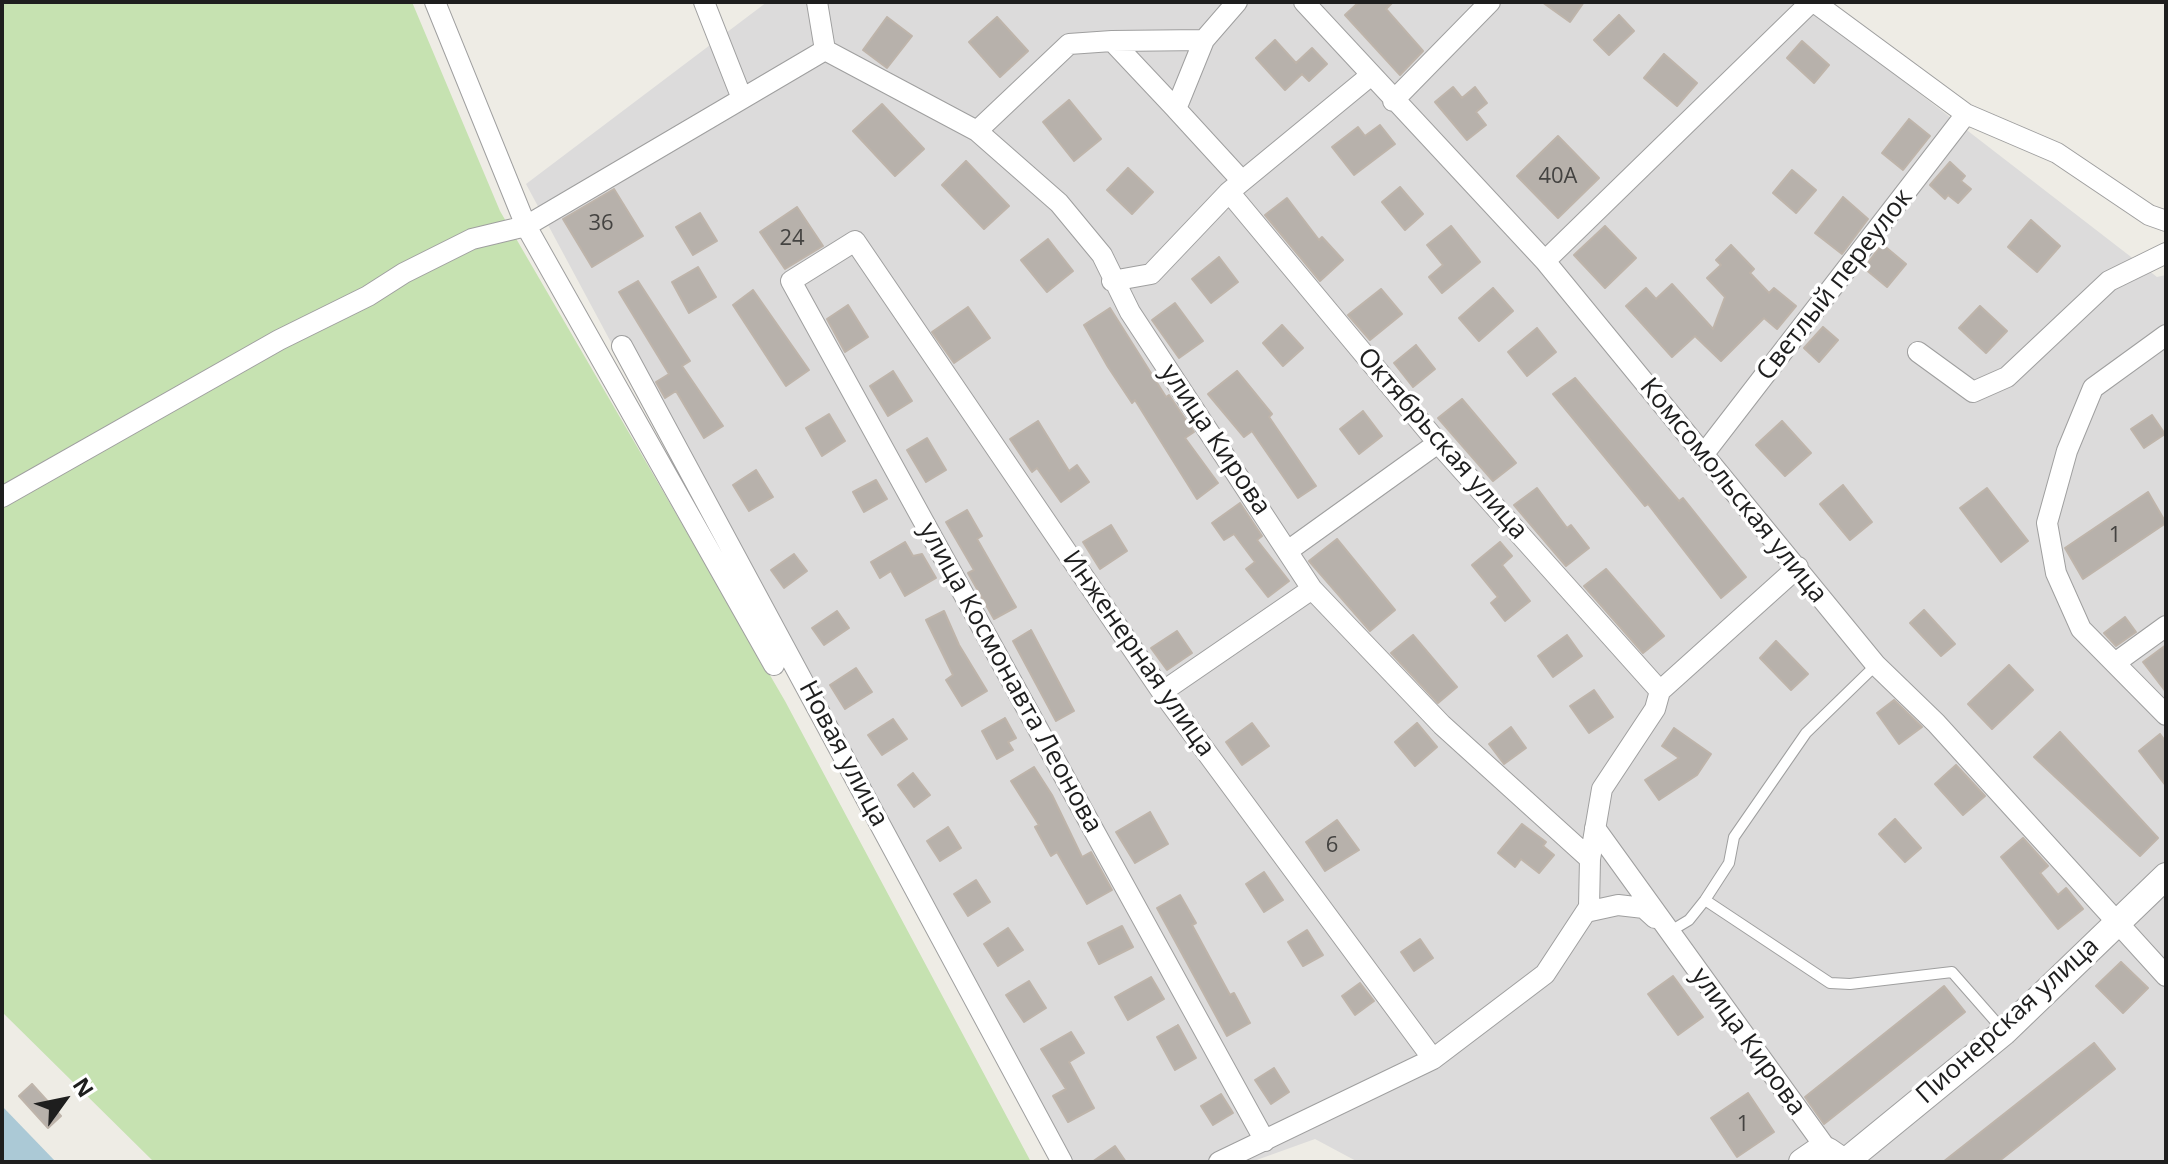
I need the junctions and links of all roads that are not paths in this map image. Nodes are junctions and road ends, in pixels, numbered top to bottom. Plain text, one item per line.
1 (435, 2) edge
2 (704, 2) edge
3 (817, 2) edge
4 (1237, 2) edge
5 (1304, 2) edge
6 (1490, 2) edge
7 (1813, 2) edge
8 (1204, 40) junction
9 (1112, 41) junction
10 (825, 50) junction
11 (1370, 76) junction
12 (741, 96) junction
13 (1393, 101) junction
14 (1176, 109) junction
15 (1966, 114) junction
16 (977, 131) junction
17 (1236, 187) junction
18 (2166, 221) edge
19 (526, 226) junction
20 (855, 241) joint
21 (2166, 253) edge
22 (1545, 261) junction
23 (1112, 281) junction
24 (2166, 335) edge
25 (622, 346) dead end
26 (1918, 352) dead end
27 (1438, 443) junction
28 (1703, 455) junction
29 (2, 497) edge
30 (1289, 550) junction
31 (1798, 567) junction
32 (1312, 589) junction
33 (2166, 626) edge
34 (2115, 663) junction
35 (774, 665) dead end
36 (1876, 665) junction
37 (1660, 691) junction
38 (1162, 692) junction
39 (2166, 715) edge
40 (1595, 828) junction
41 (1590, 859) junction
42 (2166, 876) edge
43 (1705, 900) junction
44 (1586, 912) junction
45 (2117, 923) junction
46 (1669, 932) junction
47 (2166, 976) edge
48 (2004, 1032) junction
49 (1433, 1059) junction
50 (1265, 1141) junction
51 (1839, 1158) edge
52 (1062, 1162) edge
53 (1219, 1162) edge
54 (1802, 1162) edge

1 - 19 street
2 - 12 street
3 - 10 street
4 - 8 street
5 - 11 street, Комсомольская улица
6 - 13 street
7 - 15 street
7 - 22 street
8 - 9 street
8 - 14 street
9 - 14 street, Октябрьская улица
9 - 16 street
10 - 12 street
10 - 16 street, улица Кирова
11 - 13 street, Комсомольская улица
11 - 17 street
12 - 19 street
13 - 22 street, Комсомольская улица
14 - 17 street, Октябрьская улица
15 - 18 street
15 - 28 street, Светлый переулок
16 - 23 street, улица Кирова
17 - 23 street
17 - 27 street, Октябрьская улица
19 - 29 street
19 - 35 street
20 - 38 street, Инженерная улица
20 - 50 street, улица Космонавта Леонова
21 - 26 street
22 - 28 street, Комсомольская улица
23 - 30 street, улица Кирова
24 - 34 street
25 - 52 street, Новая улица
27 - 30 street
27 - 37 street, Октябрьская улица
28 - 31 street, Комсомольская улица
30 - 32 street, улица Кирова
31 - 36 street, Комсомольская улица
31 - 37 street
32 - 38 street
32 - 41 street, улица Кирова
33 - 34 street
34 - 39 street
36 - 43 lane
36 - 45 street, Комсомольская улица
37 - 40 street
38 - 49 street, Инженерная улица
40 - 41 street
40 - 46 street
41 - 44 street
42 - 45 street, Пионерская улица
43 - 46 lane
43 - 48 lane
44 - 46 street
44 - 49 street
45 - 47 street, Комсомольская улица
45 - 48 street, Пионерская улица
46 - 51 street, улица Кирова
48 - 51 street, Пионерская улица
49 - 50 street
50 - 53 street
51 - 54 street, Пионерская улица

